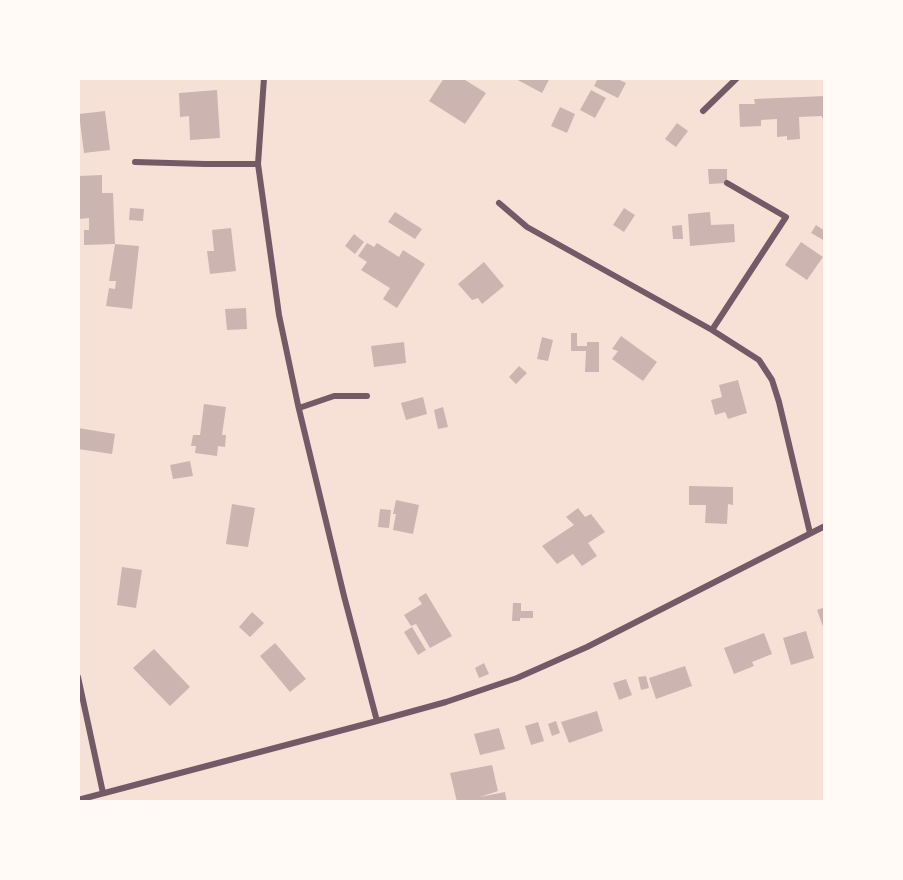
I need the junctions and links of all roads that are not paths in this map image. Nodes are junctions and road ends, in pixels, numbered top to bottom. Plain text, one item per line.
1 (264, 78) edge
2 (737, 78) edge
3 (703, 111) dead end
4 (135, 162) dead end
5 (258, 164) junction
6 (727, 183) dead end
7 (499, 203) dead end
8 (712, 330) junction
9 (366, 396) dead end
10 (299, 408) junction
11 (825, 526) edge
12 (810, 533) junction
13 (78, 677) edge
14 (377, 721) junction
15 (103, 793) junction
16 (78, 800) edge

1 - 5 street
2 - 3 street
4 - 5 street
5 - 10 street
6 - 8 street
7 - 8 street
8 - 12 street
9 - 10 street
10 - 14 street
11 - 12 street
12 - 14 street
13 - 15 street
14 - 15 street
15 - 16 street

